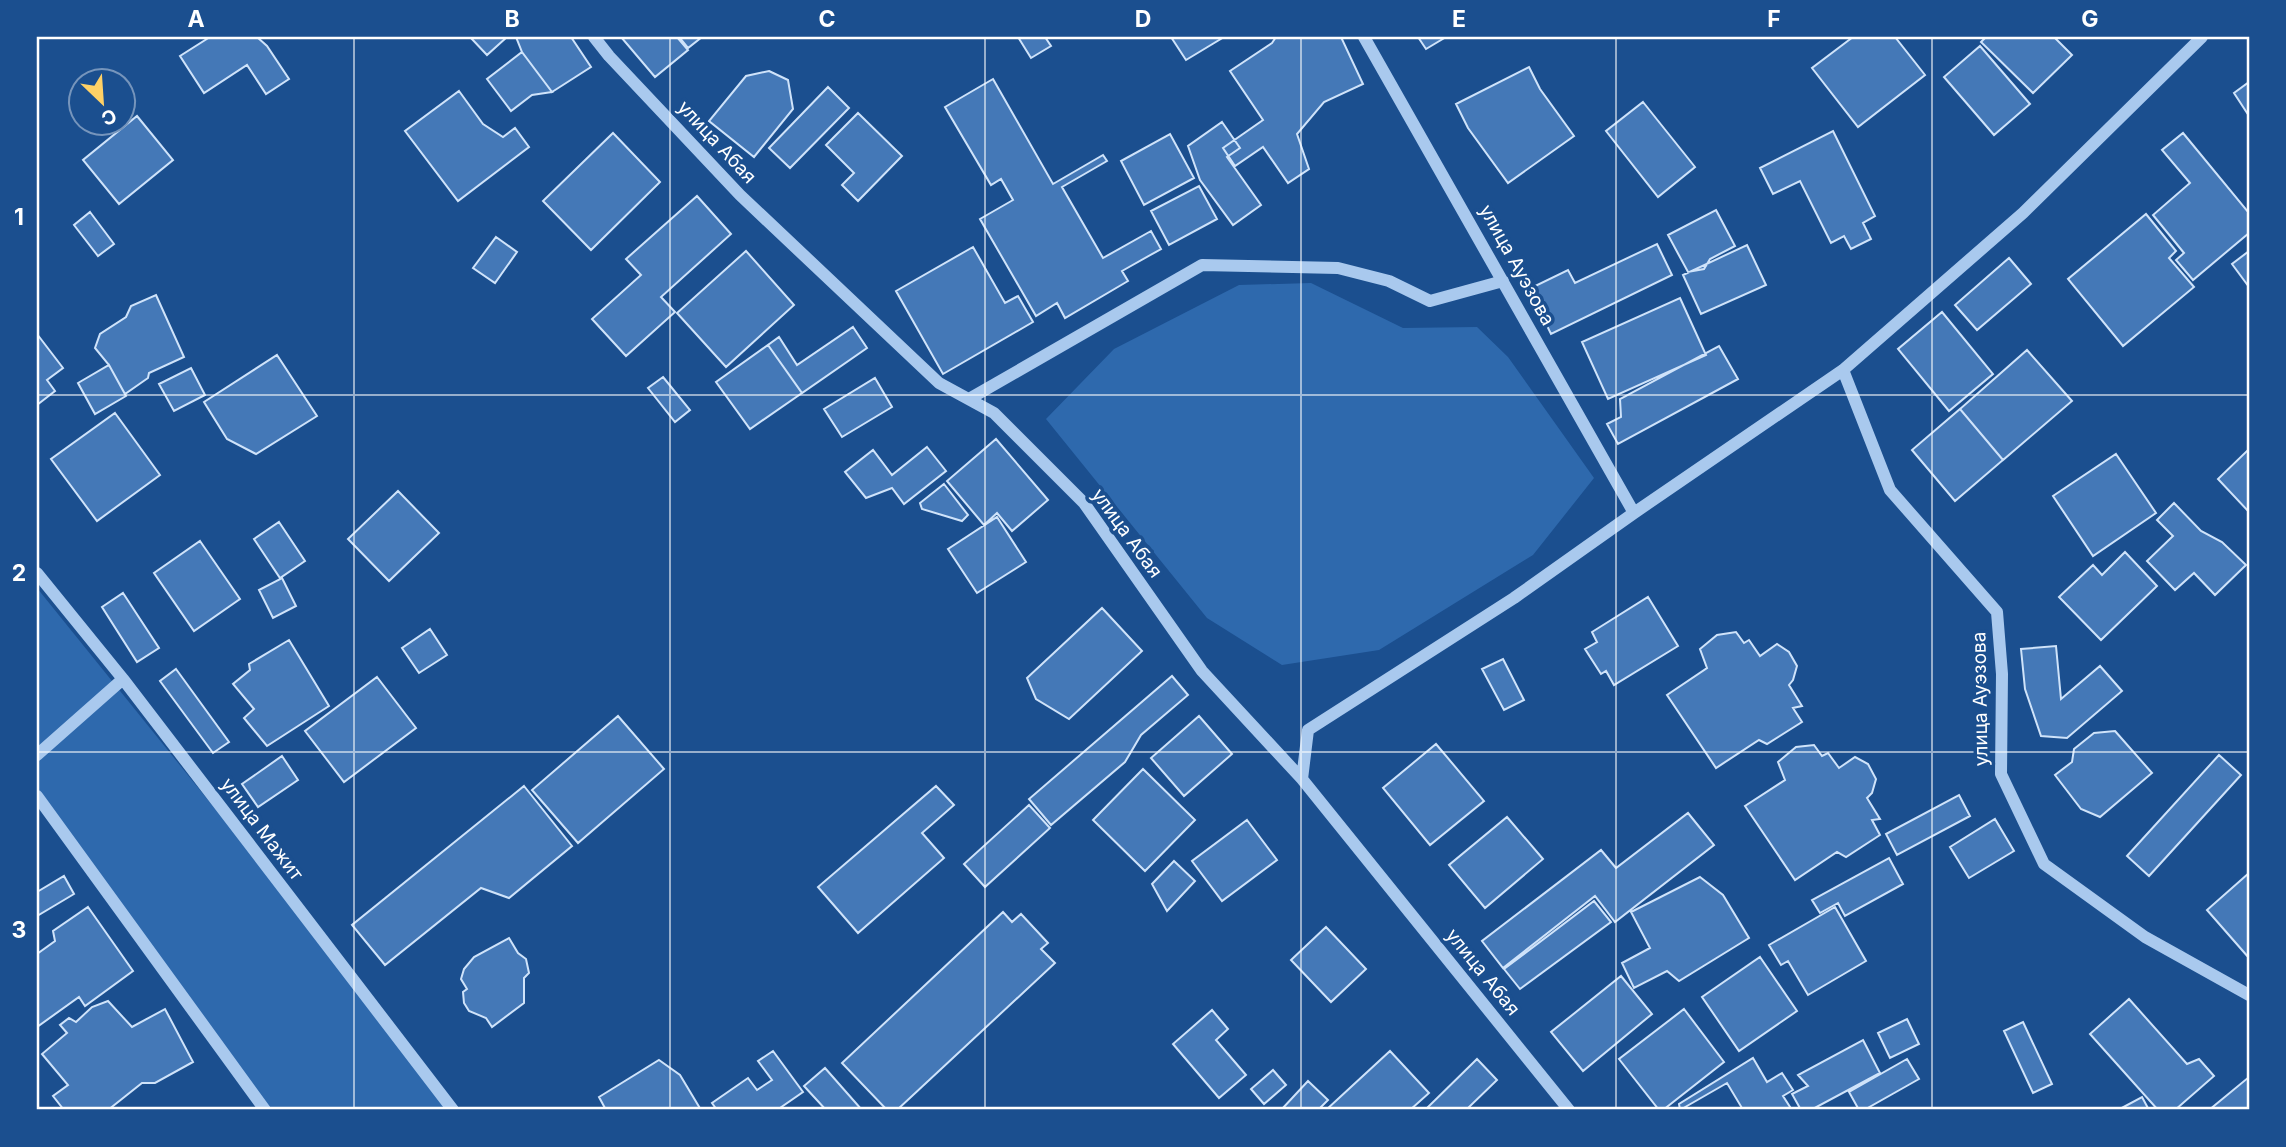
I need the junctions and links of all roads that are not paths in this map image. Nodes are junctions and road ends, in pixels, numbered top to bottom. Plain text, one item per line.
1 (594, 37) edge
2 (1364, 37) edge
3 (2202, 37) edge
4 (1503, 281) junction
5 (1843, 370) junction
6 (969, 399) junction
7 (1634, 513) junction
8 (37, 573) edge
9 (123, 679) junction
10 (37, 755) edge
11 (1302, 779) junction
12 (37, 796) edge
13 (2249, 995) edge
14 (265, 1110) edge
15 (453, 1110) edge
16 (1569, 1110) edge

1 - 6 street, улица Абая
2 - 4 street, улица Ауэзова
3 - 5 street
4 - 6 street
4 - 7 street, улица Ауэзова
5 - 7 street
5 - 13 street, улица Ауэзова
6 - 11 street, улица Абая
7 - 11 street
8 - 9 street, улица Мажит
9 - 10 street
9 - 15 street, улица Мажит
11 - 16 street, улица Абая
12 - 14 street

